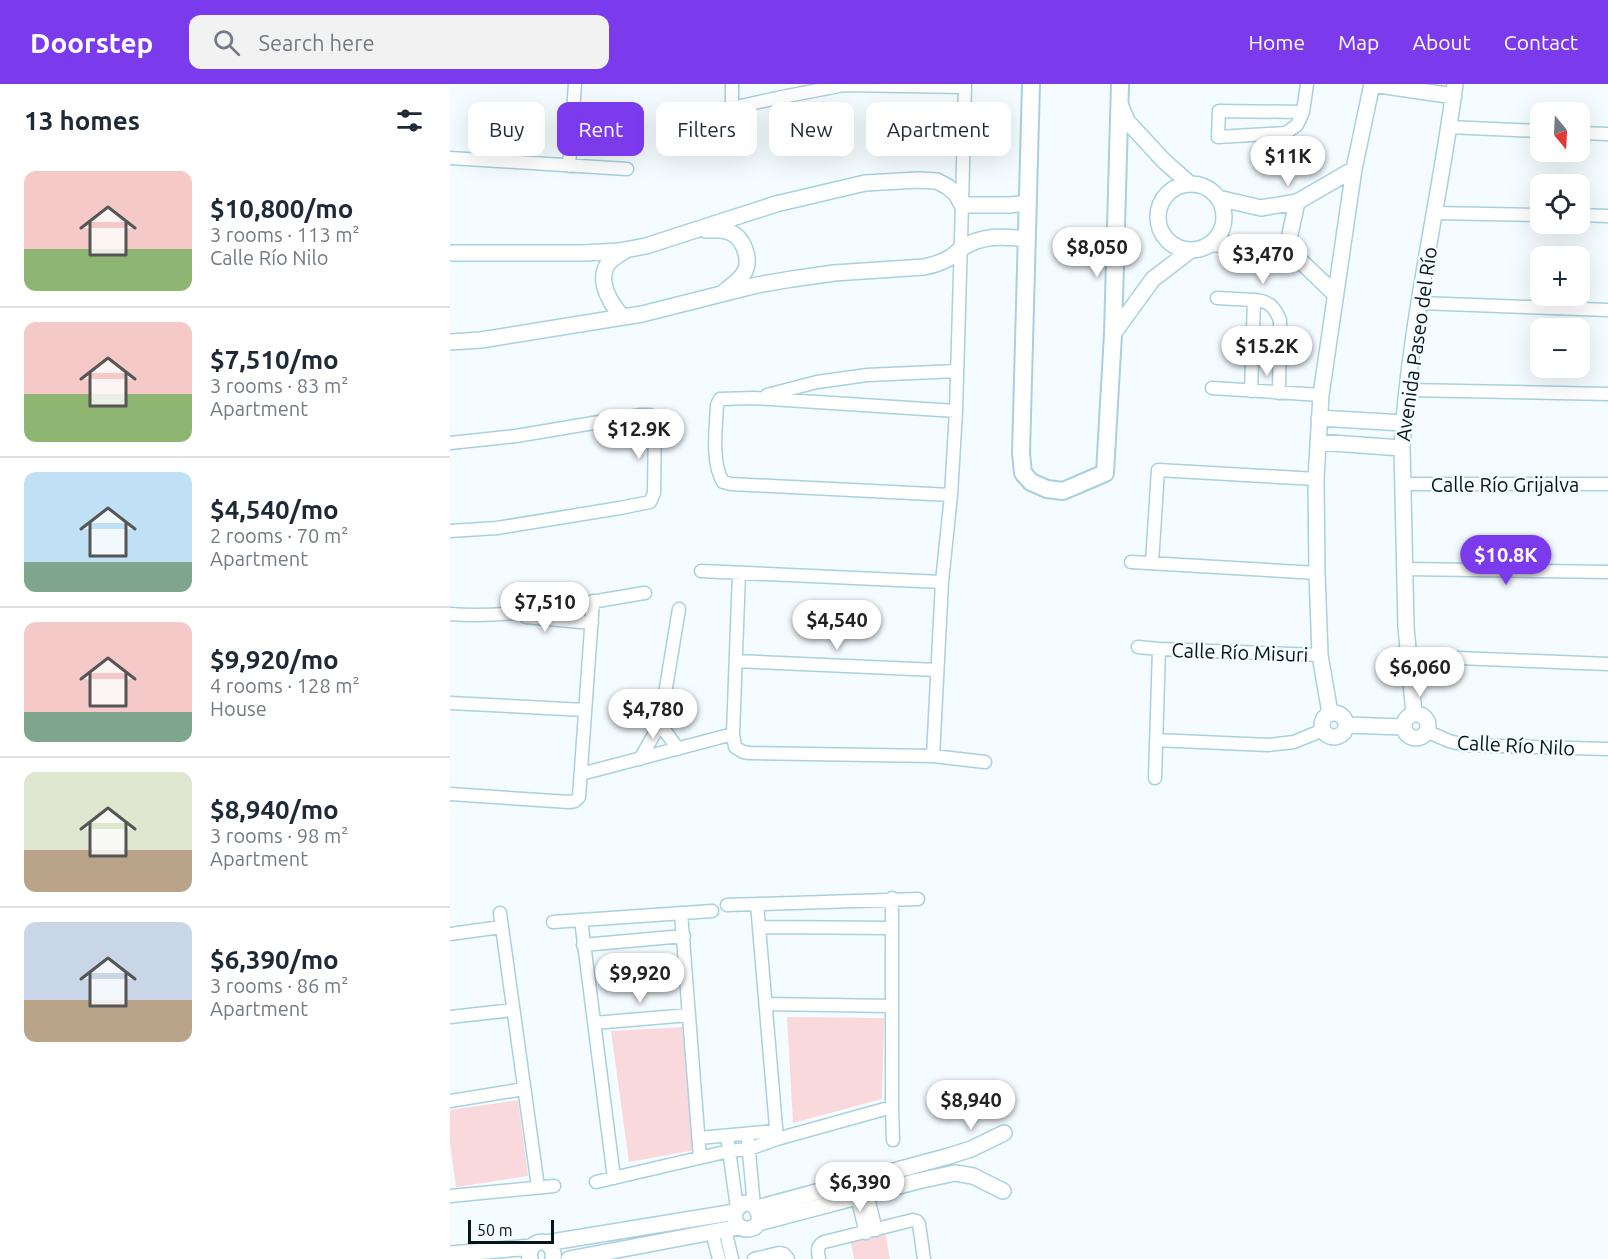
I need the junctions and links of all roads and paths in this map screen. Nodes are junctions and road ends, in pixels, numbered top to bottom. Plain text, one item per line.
1 (574, 84) edge
2 (732, 84) edge
3 (1031, 84) edge
4 (1120, 84) edge
5 (1307, 84) edge
6 (1372, 84) edge
7 (964, 85) edge
8 (1454, 90) edge
9 (732, 102) edge
10 (757, 102) edge
11 (1119, 102) junction
12 (1303, 112) junction
13 (1448, 127) junction
14 (1530, 131) edge
15 (1590, 134) edge
16 (1608, 135) edge
17 (450, 158) edge
18 (569, 165) junction
19 (627, 169) dead end
20 (1354, 169) junction
21 (1190, 184) junction
22 (1218, 198) junction
23 (1297, 202) junction
24 (1027, 203) junction
25 (962, 205) junction
26 (1435, 213) junction
27 (1530, 215) edge
28 (1590, 215) edge
29 (1608, 216) edge
30 (696, 230) junction
31 (1026, 239) junction
32 (1210, 244) junction
33 (1287, 248) junction
34 (627, 249) junction
35 (960, 249) junction
36 (1191, 250) junction
37 (450, 253) edge
38 (1335, 294) junction
39 (720, 295) junction
40 (1217, 298) dead end
41 (1254, 300) junction
42 (1420, 303) junction
43 (1608, 310) edge
44 (623, 317) junction
45 (1113, 334) junction
46 (450, 342) edge
47 (957, 371) junction
48 (1212, 388) dead end
49 (1407, 390) junction
50 (1251, 391) junction
51 (1279, 393) junction
52 (1608, 394) edge
53 (1321, 395) junction
54 (754, 398) junction
55 (956, 411) junction
56 (1319, 417) junction
57 (1403, 423) junction
58 (1318, 442) junction
59 (450, 443) edge
60 (1402, 448) junction
61 (1316, 479) junction
62 (1608, 483) edge
63 (1403, 484) junction
64 (951, 495) junction
65 (450, 531) edge
66 (1131, 562) dead end
67 (1152, 563) junction
68 (1405, 569) junction
69 (701, 571) dead end
70 (1608, 572) edge
71 (740, 573) junction
72 (1317, 573) junction
73 (942, 582) junction
74 (645, 593) dead end
75 (594, 602) junction
76 (679, 609) dead end
77 (450, 614) edge
78 (501, 614) junction
79 (592, 623) junction
80 (1138, 647) dead end
81 (1159, 649) junction
82 (1320, 655) junction
83 (1409, 656) junction
84 (736, 661) junction
85 (1608, 664) edge
86 (937, 670) junction
87 (450, 703) edge
88 (585, 710) junction
89 (1330, 713) junction
90 (1414, 714) junction
91 (660, 724) junction
92 (1346, 725) junction
93 (1404, 727) junction
94 (1323, 730) junction
95 (1426, 731) junction
96 (733, 734) junction
97 (1156, 740) junction
98 (678, 749) junction
99 (1608, 749) edge
100 (933, 756) junction
101 (640, 759) junction
102 (985, 762) dead end
103 (581, 774) junction
104 (1155, 778) dead end
105 (450, 794) edge
106 (892, 898) junction
107 (918, 898) dead end
108 (757, 904) junction
109 (727, 905) dead end
110 (712, 911) dead end
111 (500, 913) dead end
112 (681, 913) junction
113 (581, 920) junction
114 (553, 922) dead end
115 (501, 927) junction
116 (759, 927) junction
117 (892, 928) junction
118 (450, 934) edge
119 (684, 936) junction
120 (583, 945) junction
121 (766, 1004) junction
122 (892, 1006) junction
123 (513, 1010) junction
124 (689, 1015) junction
125 (450, 1017) edge
126 (594, 1023) junction
127 (524, 1089) junction
128 (450, 1101) edge
129 (891, 1107) junction
130 (1004, 1133) dead end
131 (748, 1134) junction
132 (777, 1135) junction
133 (728, 1136) junction
134 (699, 1138) junction
135 (893, 1140) dead end
136 (749, 1149) junction
137 (969, 1149) junction
138 (729, 1151) junction
139 (700, 1158) junction
140 (916, 1164) junction
141 (973, 1176) junction
142 (614, 1178) junction
143 (918, 1181) junction
144 (596, 1182) dead end
145 (554, 1186) dead end
146 (538, 1187) junction
147 (1003, 1191) dead end
148 (862, 1195) junction
149 (450, 1196) edge
150 (756, 1212) junction
151 (729, 1222) junction
152 (871, 1231) junction
153 (536, 1250) edge
154 (450, 1254) edge
155 (594, 1257) edge
156 (553, 1259) edge
157 (569, 1259) edge
158 (719, 1259) edge
159 (732, 1259) edge
160 (754, 1259) edge
161 (788, 1259) edge
162 (819, 1259) edge
163 (924, 1259) edge

1 - 18 street
2 - 9 street
3 - 24 main road
4 - 11 main road
5 - 12 street
6 - 8 street
6 - 20 street
7 - 10 street
7 - 25 street
8 - 13 street, Avenida Paseo del Río
11 - 21 street
11 - 45 main road
12 - 12 street
13 - 14 street
13 - 26 street, Avenida Paseo del Río
15 - 16 street
17 - 18 street
18 - 19 street
20 - 23 street
20 - 38 street
21 - 22 street
21 - 36 street
22 - 23 street
22 - 32 street
23 - 33 street
24 - 25 street
24 - 31 main road
25 - 30 street
25 - 35 street
26 - 27 street
26 - 42 street, Avenida Paseo del Río
28 - 29 street
30 - 34 street
30 - 39 street
31 - 35 street
31 - 45 main road
32 - 33 street
32 - 36 street
33 - 38 street
34 - 37 street
34 - 44 street
35 - 39 street
35 - 47 street
36 - 45 street
38 - 53 street
39 - 44 street
40 - 41 street
41 - 50 street
41 - 51 street
42 - 43 street
42 - 49 street, Avenida Paseo del Río
44 - 46 street
47 - 54 street
47 - 55 street
48 - 50 street
49 - 52 street
49 - 57 street, Avenida Paseo del Río
50 - 51 street
51 - 53 street
53 - 56 street
54 - 55 street
54 - 64 street
55 - 64 street
56 - 57 street
56 - 58 street
57 - 60 street, Avenida Paseo del Río
58 - 60 street
58 - 61 street
59 - 65 street
60 - 63 street, Avenida Paseo del Río
61 - 67 street
61 - 72 street
62 - 63 street, Calle Río Grijalva
63 - 68 street, Avenida Paseo del Río
64 - 73 street
66 - 67 street
67 - 72 street
68 - 70 street
68 - 83 street, Avenida Paseo del Río
69 - 71 street
71 - 73 street
71 - 84 street
72 - 82 street
73 - 86 street
74 - 75 street
75 - 78 street
75 - 79 street
76 - 91 street
77 - 78 street
78 - 79 street
79 - 88 street
80 - 81 street, Calle Río Misuri
81 - 82 street, Calle Río Misuri
81 - 97 street, Calle Río Misuri
82 - 89 street
83 - 85 street
83 - 90 street, Avenida Paseo del Río
84 - 86 street
84 - 96 street
86 - 100 street
87 - 88 street
88 - 103 street
89 - 92 street
89 - 94 street
90 - 93 street
90 - 95 street
91 - 98 street
91 - 101 street
92 - 93 street
92 - 94 street
93 - 95 street
94 - 97 street
95 - 99 street, Calle Río Nilo
96 - 98 street
96 - 100 street
97 - 104 street, Calle Río Misuri
98 - 101 street
100 - 102 street
101 - 103 street
103 - 105 street
106 - 107 street
106 - 108 street
106 - 117 street
108 - 109 street
108 - 116 street
110 - 112 street
111 - 115 street
112 - 113 street
112 - 119 street
113 - 114 street
113 - 120 street
115 - 118 street
115 - 123 street
116 - 117 street
116 - 121 street
117 - 122 street
119 - 120 street
119 - 124 street
120 - 126 street
121 - 122 street
121 - 132 street
122 - 129 street
123 - 125 street
123 - 127 street
124 - 126 street
124 - 134 street
126 - 142 street
127 - 128 street
127 - 146 street
129 - 132 street
129 - 135 street
130 - 137 street
131 - 132 street
131 - 133 street
131 - 136 street
132 - 136 street
133 - 134 street
133 - 138 street
134 - 139 street
136 - 138 street
136 - 150 street
137 - 140 street
137 - 141 street
138 - 139 street
138 - 151 street
139 - 142 street
140 - 143 street
140 - 150 street
141 - 143 street
141 - 147 street
142 - 144 street
143 - 148 street
145 - 146 street
146 - 149 street
148 - 150 street
148 - 152 street
150 - 151 street
150 - 151 street
151 - 153 street
151 - 155 street
151 - 158 street
151 - 159 street
152 - 162 street
152 - 163 street
153 - 154 street
153 - 156 street
155 - 157 street
160 - 161 street

